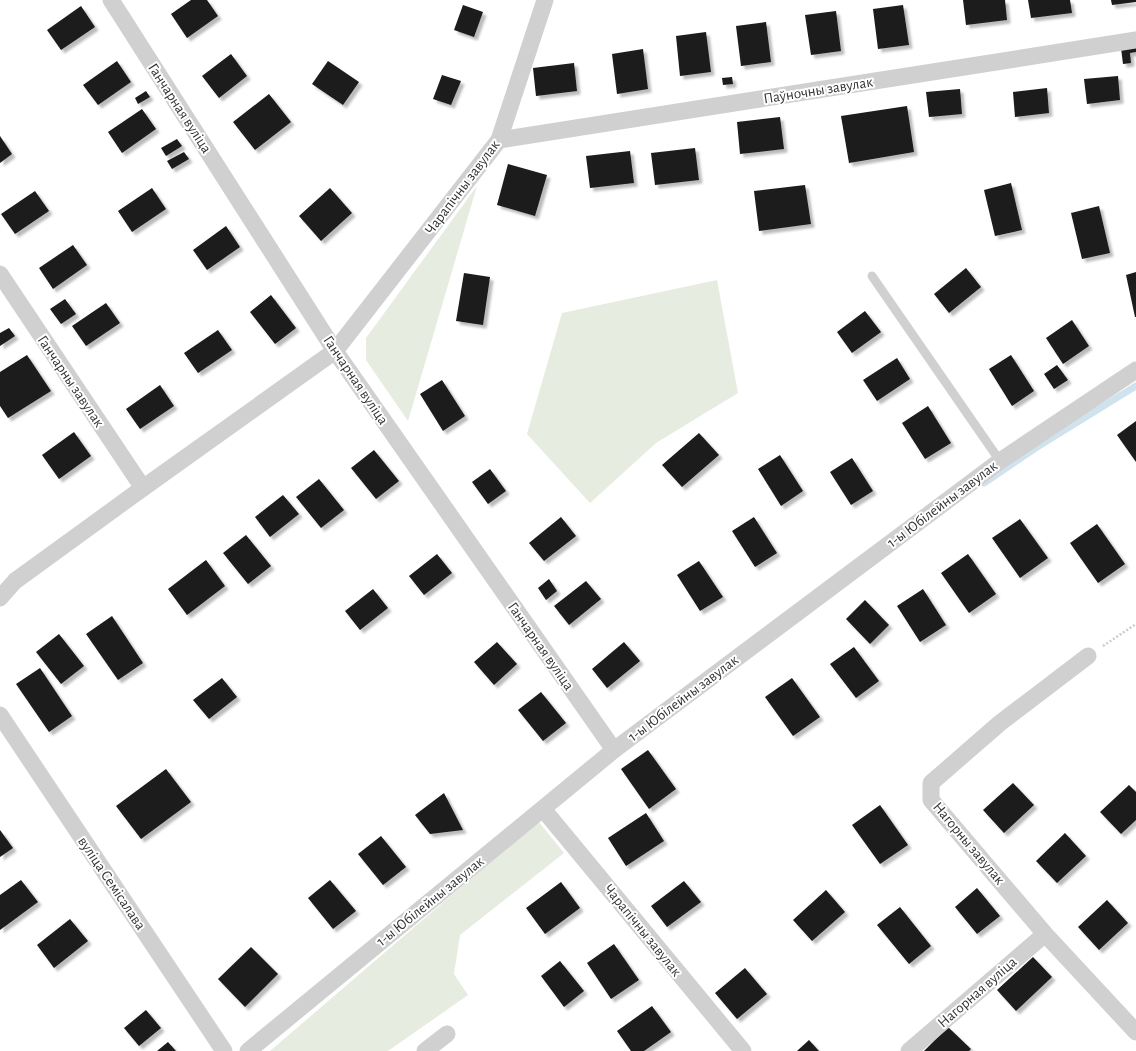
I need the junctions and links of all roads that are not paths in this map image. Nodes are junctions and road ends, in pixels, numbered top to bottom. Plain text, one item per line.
1 (111, 0) edge
2 (544, 0) edge
3 (1136, 40) edge
4 (499, 140) junction
5 (0, 274) edge
6 (872, 276) dead end
7 (335, 352) junction
8 (1136, 370) edge
9 (1000, 461) junction
10 (143, 488) junction
11 (0, 598) edge
12 (1088, 656) road end
13 (0, 715) edge
14 (614, 750) junction
15 (543, 809) junction
16 (1045, 934) junction
17 (1136, 1032) edge
18 (446, 1034) dead end
19 (224, 1051) edge
20 (248, 1051) edge
21 (425, 1051) edge
22 (743, 1051) edge
23 (909, 1051) edge

1 - 7 street, Ганчарная вуліца
2 - 4 street, Чарапічны завулак
3 - 4 street, Паўночны завулак
4 - 7 street, Чарапічны завулак
5 - 10 street, Ганчарны завулак
6 - 9 lane
7 - 10 street
7 - 14 street, Ганчарная вуліца
8 - 9 street, 1-ы Юбілейны завулак
9 - 14 street, 1-ы Юбілейны завулак
10 - 11 street
12 - 16 street, Нагорны завулак
13 - 19 street, вуліца Семісалава
14 - 15 street, 1-ы Юбілейны завулак
15 - 20 street, 1-ы Юбілейны завулак
15 - 22 street, Чарапічны завулак
16 - 17 street, Нагорны завулак
16 - 23 street, Нагорная вуліца
18 - 21 street

